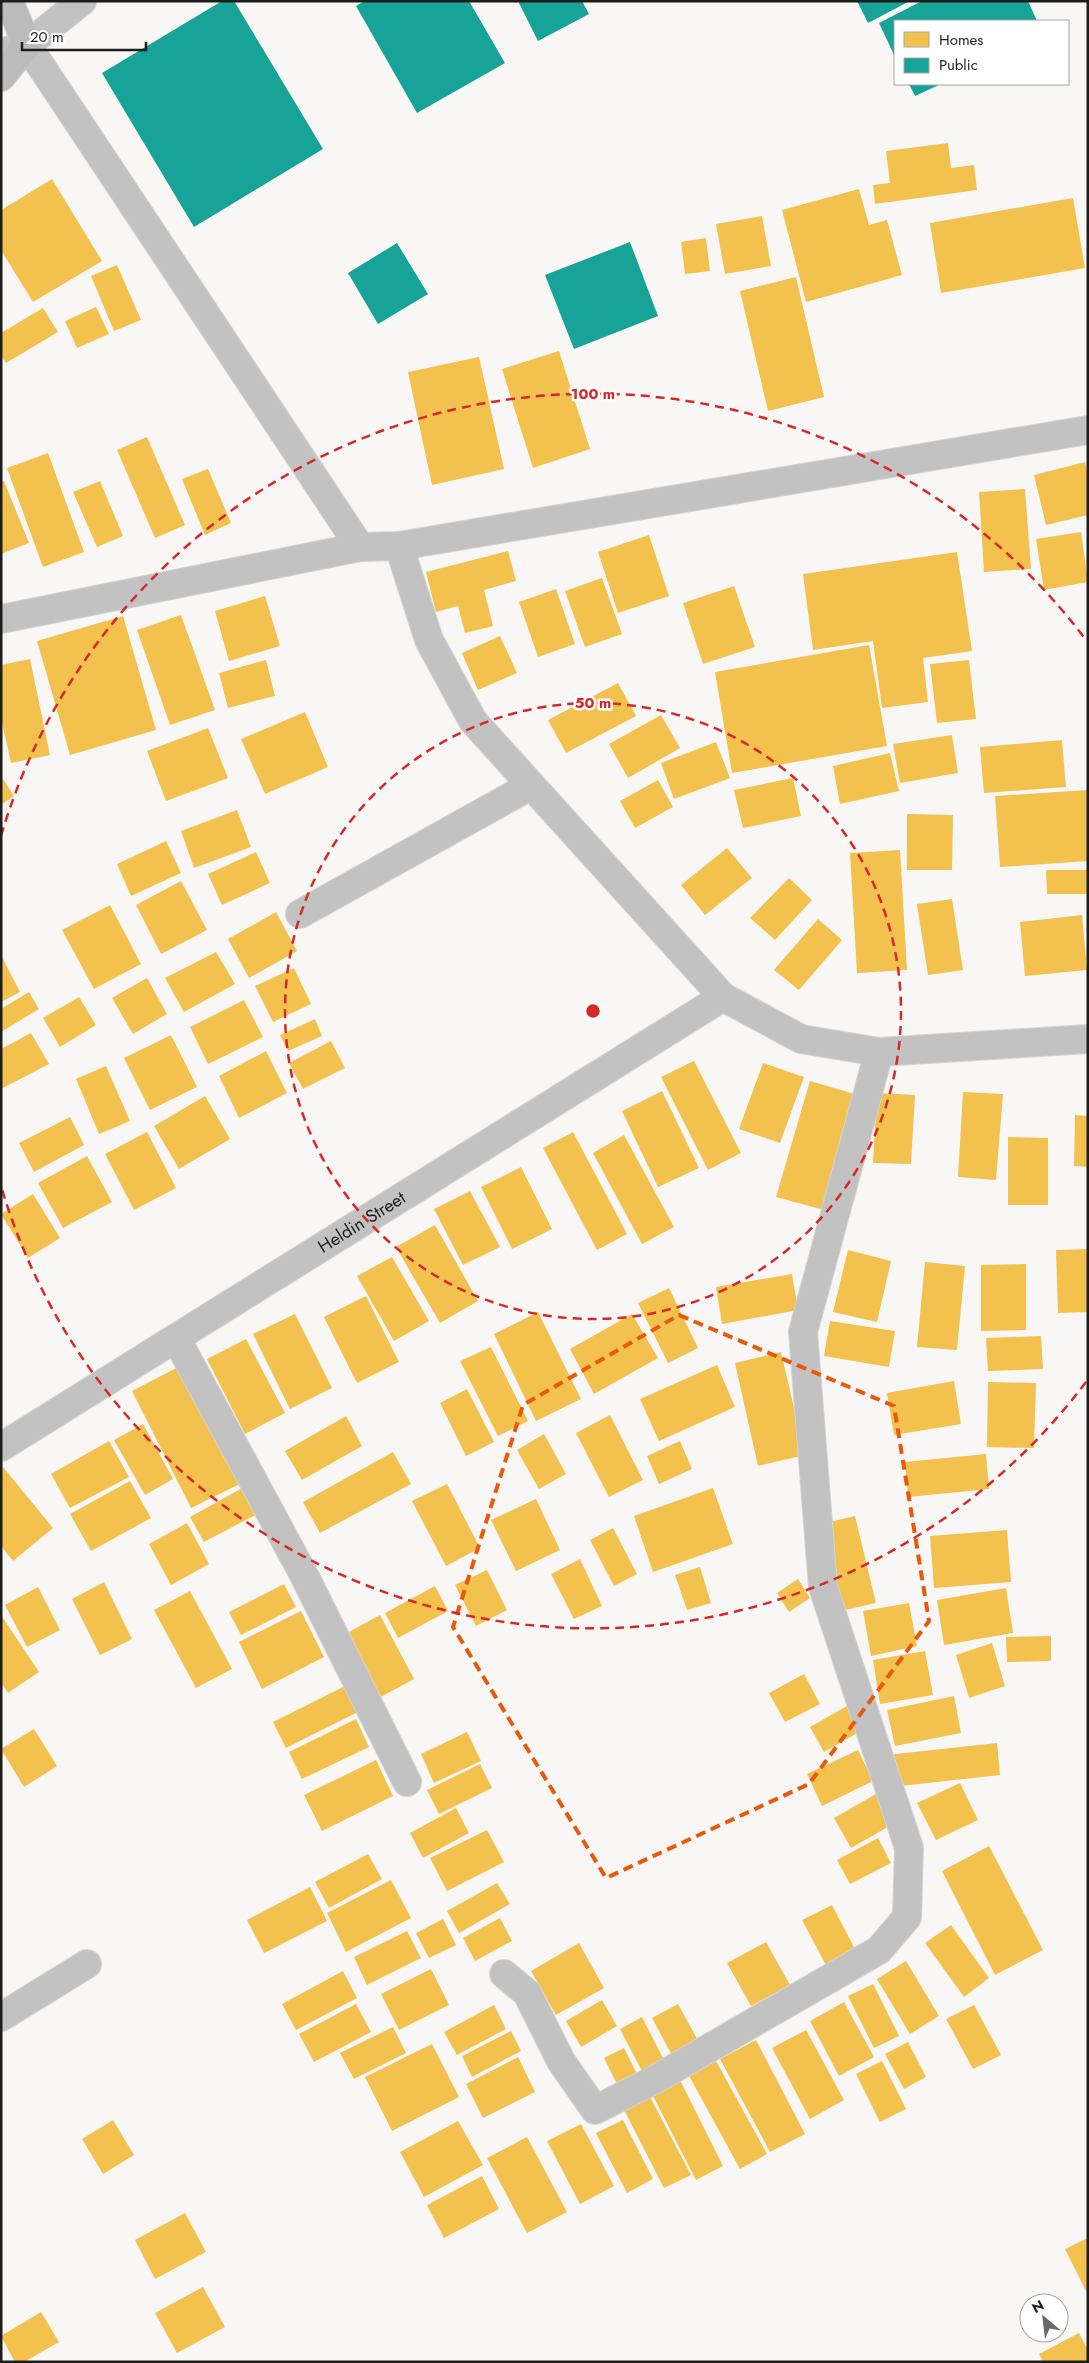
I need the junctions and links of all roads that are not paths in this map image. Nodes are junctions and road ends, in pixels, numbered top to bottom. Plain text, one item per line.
1 (9, 1) edge
2 (82, 1) edge
3 (27, 45) junction
4 (1, 53) edge
5 (1, 77) edge
6 (1088, 430) edge
7 (399, 546) junction
8 (360, 547) junction
9 (1, 619) edge
10 (530, 786) junction
11 (300, 914) dead end
12 (723, 998) junction
13 (1088, 1039) edge
14 (879, 1052) junction
15 (176, 1338) junction
16 (1, 1447) edge
17 (407, 1782) dead end
18 (87, 1964) dead end
19 (504, 1974) dead end
20 (1, 2017) edge

1 - 3 main road
2 - 3 street
3 - 4 street
3 - 5 main road
3 - 8 street
6 - 7 street
7 - 8 street
7 - 10 street
8 - 9 street
10 - 11 street
10 - 12 street
12 - 14 street
12 - 15 street, Heldin Street
13 - 14 street
14 - 19 street
15 - 16 street, Heldin Street
15 - 17 street
18 - 20 street

